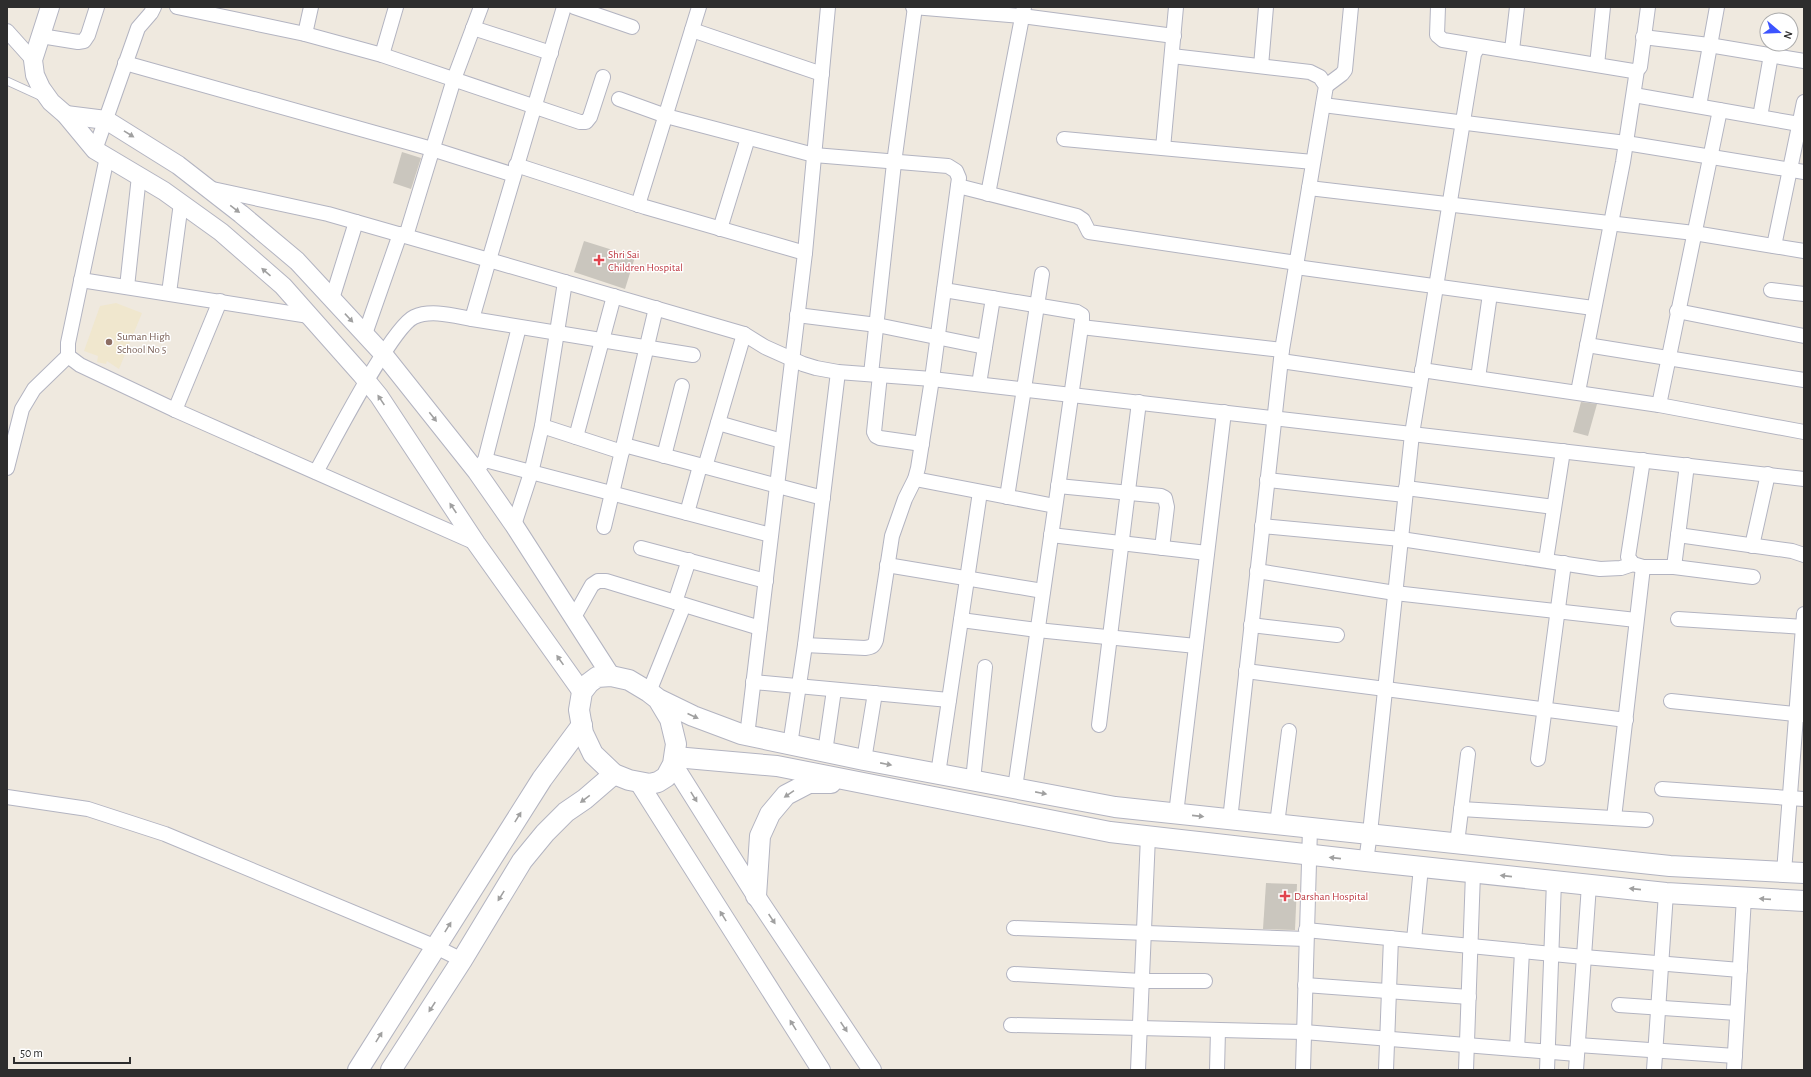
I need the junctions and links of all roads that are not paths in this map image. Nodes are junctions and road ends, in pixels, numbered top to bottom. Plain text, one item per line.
1 (50, 7) edge
2 (98, 7) edge
3 (154, 7) edge
4 (177, 7) edge
5 (312, 7) edge
6 (396, 7) edge
7 (481, 7) edge
8 (564, 7) edge
9 (574, 7) edge
10 (699, 7) edge
11 (828, 7) edge
12 (914, 7) edge
13 (1176, 7) edge
14 (1266, 7) edge
15 (1351, 7) edge
16 (1438, 7) edge
17 (1517, 7) edge
18 (1603, 7) edge
19 (1648, 7) edge
20 (1717, 7) edge
21 (933, 8) edge
22 (1023, 12) edge
23 (232, 13) edge
24 (632, 27) dead end
25 (473, 28) junction
26 (692, 30) junction
27 (7, 31) edge
28 (305, 34) junction
29 (41, 36) junction
30 (1174, 36) junction
31 (1643, 37) junction
32 (1709, 45) junction
33 (1478, 47) junction
34 (1512, 50) junction
35 (551, 53) junction
36 (382, 55) junction
37 (1172, 56) junction
38 (1771, 56) junction
39 (33, 60) junction
40 (1804, 61) edge
41 (125, 63) junction
42 (1597, 65) junction
43 (1261, 66) junction
44 (1637, 70) junction
45 (822, 74) junction
46 (603, 77) dead end
47 (454, 79) junction
48 (7, 80) edge
49 (1326, 86) junction
50 (1634, 95) junction
51 (619, 99) dead end
52 (51, 102) junction
53 (1804, 102) edge
54 (1323, 105) junction
55 (534, 106) junction
56 (1699, 106) junction
57 (1720, 110) junction
58 (66, 115) junction
59 (666, 116) junction
60 (1760, 117) junction
61 (106, 120) junction
62 (1464, 123) junction
63 (1799, 124) junction
64 (748, 138) junction
65 (1064, 139) dead end
66 (1626, 143) junction
67 (1163, 148) junction
68 (432, 149) junction
69 (101, 154) junction
70 (814, 155) junction
71 (1710, 157) junction
72 (1313, 162) junction
73 (894, 163) junction
74 (515, 170) junction
75 (1790, 170) junction
76 (1804, 172) edge
77 (139, 176) junction
78 (958, 186) junction
79 (207, 187) junction
80 (1309, 188) junction
81 (988, 194) junction
82 (181, 203) junction
83 (638, 205) junction
84 (1449, 205) junction
85 (356, 222) junction
86 (1610, 223) junction
87 (720, 229) junction
88 (1694, 233) junction
89 (403, 235) junction
90 (1774, 246) junction
91 (1804, 251) edge
92 (805, 253) junction
93 (489, 260) junction
94 (1296, 265) junction
95 (302, 266) junction
96 (1042, 274) dead end
97 (81, 280) junction
98 (565, 282) junction
99 (283, 286) junction
100 (1435, 286) junction
101 (127, 287) junction
102 (944, 290) junction
103 (1771, 290) dead end
104 (169, 293) junction
105 (1490, 294) junction
106 (1804, 294) edge
107 (614, 296) junction
108 (993, 298) junction
109 (332, 299) junction
110 (220, 301) junction
111 (1037, 306) junction
112 (656, 308) junction
113 (1593, 308) junction
114 (1677, 311) junction
115 (797, 315) junction
116 (309, 316) junction
117 (472, 319) junction
118 (877, 325) junction
119 (519, 327) junction
120 (1081, 327) junction
121 (364, 334) junction
122 (556, 334) junction
123 (744, 334) junction
124 (1804, 336) edge
125 (938, 337) junction
126 (602, 341) junction
127 (1587, 345) junction
128 (985, 346) junction
129 (647, 348) junction
130 (384, 354) junction
131 (68, 356) junction
132 (693, 356) dead end
133 (1282, 356) junction
134 (1668, 357) junction
135 (792, 358) junction
136 (838, 372) junction
137 (876, 375) junction
138 (1421, 375) junction
139 (1478, 378) junction
140 (932, 379) junction
141 (1804, 380) edge
142 (367, 381) junction
143 (979, 384) junction
144 (682, 386) dead end
145 (1024, 389) junction
146 (1578, 392) junction
147 (1071, 394) junction
148 (1139, 402) junction
149 (1659, 404) junction
150 (175, 410) junction
151 (1224, 412) junction
152 (1274, 418) junction
153 (718, 423) junction
154 (542, 426) junction
155 (1804, 432) edge
156 (1412, 434) junction
157 (576, 437) junction
158 (782, 442) junction
159 (922, 444) junction
160 (623, 449) junction
161 (1563, 451) junction
162 (664, 456) junction
163 (1644, 460) junction
164 (1687, 465) junction
165 (481, 466) junction
166 (703, 466) junction
167 (7, 468) edge
168 (316, 472) junction
169 (531, 473) junction
170 (1768, 474) junction
171 (1804, 478) edge
172 (916, 479) junction
173 (1267, 480) junction
174 (777, 486) junction
175 (1058, 486) junction
176 (980, 492) junction
177 (1406, 492) junction
178 (1128, 493) junction
179 (612, 494) junction
180 (1007, 497) junction
181 (823, 498) junction
182 (1055, 506) junction
183 (1554, 507) junction
184 (687, 513) junction
185 (514, 525) junction
186 (1262, 526) junction
187 (604, 527) dead end
188 (771, 535) junction
189 (1051, 535) junction
190 (1678, 535) junction
191 (1401, 539) junction
192 (476, 542) junction
193 (1122, 543) junction
194 (1752, 546) junction
195 (641, 548) dead end
196 (1162, 548) junction
197 (1207, 553) junction
198 (1804, 555) edge
199 (688, 560) junction
200 (1546, 560) junction
201 (1564, 563) junction
202 (887, 565) junction
203 (1638, 565) junction
204 (1674, 567) junction
205 (1258, 571) junction
206 (1753, 577) dead end
207 (967, 579) junction
208 (766, 581) junction
209 (1043, 591) junction
210 (1395, 593) junction
211 (680, 604) junction
212 (1557, 610) junction
213 (574, 617) junction
214 (1678, 619) dead end
215 (961, 620) junction
216 (1636, 620) junction
217 (1804, 623) edge
218 (1251, 624) junction
219 (760, 628) junction
220 (1037, 630) junction
221 (1337, 635) dead end
222 (1110, 637) junction
223 (805, 645) junction
224 (1196, 646) junction
225 (985, 667) dead end
226 (1246, 671) junction
227 (611, 676) junction
228 (754, 682) junction
229 (798, 687) junction
230 (834, 690) junction
231 (1385, 690) junction
232 (582, 692) junction
233 (875, 694) junction
234 (653, 695) junction
235 (949, 700) junction
236 (1671, 701) dead end
237 (1544, 710) junction
238 (1800, 714) edge
239 (1626, 720) junction
240 (582, 725) junction
241 (1099, 725) dead end
242 (1289, 731) dead end
243 (747, 736) junction
244 (790, 745) junction
245 (825, 752) junction
246 (1468, 754) dead end
247 (1538, 759) dead end
248 (864, 760) junction
249 (674, 761) junction
250 (614, 774) junction
251 (938, 774) junction
252 (972, 780) junction
253 (639, 783) junction
254 (867, 784) junction
255 (1015, 788) junction
256 (1662, 789) dead end
257 (7, 797) edge
258 (1790, 798) junction
259 (1804, 798) edge
260 (1461, 809) junction
261 (1176, 814) junction
262 (1614, 818) junction
263 (1230, 820) junction
264 (1646, 820) dead end
265 (1277, 824) junction
266 (1310, 828) junction
267 (1370, 833) junction
268 (1148, 836) junction
269 (1457, 843) junction
270 (1308, 855) junction
271 (1366, 861) junction
272 (1421, 867) junction
273 (1473, 872) junction
274 (1784, 872) junction
275 (1804, 874) edge
276 (1554, 881) junction
277 (1589, 885) junction
278 (1666, 892) junction
279 (756, 896) junction
280 (1744, 897) junction
281 (1804, 901) edge
282 (1014, 928) dead end
283 (1144, 933) junction
284 (1306, 935) junction
285 (1390, 938) junction
286 (1414, 940) junction
287 (1470, 946) junction
288 (436, 947) junction
289 (1522, 951) junction
290 (1552, 953) junction
291 (1584, 957) junction
292 (462, 960) junction
293 (1661, 963) junction
294 (1740, 970) junction
295 (1014, 974) dead end
296 (1142, 981) junction
297 (1205, 981) dead end
298 (1305, 985) junction
299 (1389, 991) junction
300 (1468, 997) junction
301 (1619, 1005) dead end
302 (1658, 1008) junction
303 (1737, 1013) junction
304 (1011, 1025) dead end
305 (1139, 1028) junction
306 (1218, 1030) junction
307 (1304, 1032) junction
308 (1387, 1039) junction
309 (1467, 1045) junction
310 (1518, 1049) junction
311 (1578, 1049) junction
312 (1656, 1050) junction
313 (1548, 1052) junction
314 (1735, 1056) junction
315 (358, 1070) edge
316 (391, 1070) edge
317 (821, 1070) edge
318 (872, 1070) edge
319 (1138, 1070) edge
320 (1217, 1070) edge
321 (1303, 1070) edge
322 (1386, 1070) edge
323 (1466, 1070) edge
324 (1547, 1070) edge
325 (1576, 1070) edge
326 (1654, 1070) edge
327 (1734, 1070) edge

1 - 29 street
2 - 29 street
3 - 41 street
4 - 23 street
5 - 28 street
6 - 36 street
7 - 25 street
8 - 35 street
9 - 24 street
10 - 26 street
11 - 45 street
12 - 21 street
12 - 73 street
13 - 30 street
14 - 43 street
15 - 49 street
16 - 33 street
17 - 34 street
18 - 42 street
19 - 31 street
20 - 32 street
21 - 22 street
22 - 30 street
22 - 81 street
23 - 28 street
25 - 35 street
25 - 47 street
26 - 45 street
26 - 59 street
27 - 39 street
28 - 36 street
29 - 39 street
30 - 37 street
31 - 32 street
31 - 44 street
32 - 38 street
32 - 56 street
33 - 34 street
33 - 62 street
34 - 42 street
35 - 55 street
36 - 47 street
37 - 43 street
37 - 67 street
38 - 40 street
38 - 60 street
39 - 52 street
41 - 61 street
41 - 68 street
42 - 44 street
43 - 49 street
44 - 50 street
45 - 70 street
46 - 55 street
47 - 55 street
47 - 68 street
48 - 52 lane
49 - 54 street
50 - 56 street
50 - 66 street
51 - 59 street
52 - 58 street
53 - 63 street
54 - 62 street
54 - 72 street
55 - 74 street
56 - 57 street
57 - 60 street
57 - 71 street
58 - 61 street
58 - 69 street
59 - 64 street
59 - 83 street
60 - 63 street
61 - 69 street
61 -> 79 street
62 - 66 street
62 - 84 street
63 - 75 street
64 - 70 street
64 - 87 street
65 - 67 street
66 - 71 street
66 - 86 street
67 - 72 street
68 - 74 street
68 - 89 street
69 - 77 street
69 - 97 street
70 - 73 street
70 - 92 street
71 - 75 street
71 - 88 street
72 - 80 street
73 - 78 street
73 - 118 street
74 - 83 street
74 - 93 street
75 - 76 street
75 - 90 street
77 - 82 street
77 - 101 street
78 - 81 street
78 - 102 street
79 - 85 street
79 -> 95 street
80 - 84 street
80 - 94 street
81 - 94 street
99 -> 82 street
82 - 104 street
83 - 87 street
84 - 86 street
84 - 100 street
85 - 89 street
85 - 109 street
86 - 88 street
86 - 113 street
87 - 92 street
88 - 90 street
88 - 114 street
89 - 93 street
89 - 121 street
90 - 91 street
92 - 115 street
93 - 98 street
93 - 117 street
94 - 100 street
94 - 133 street
95 - 99 street
95 - 109 street
96 - 111 street
97 - 101 street
97 - 131 street
98 - 107 street
98 - 122 street
99 - 116 street
100 - 105 street
100 - 138 street
101 - 104 street
102 - 108 street
102 - 125 street
103 - 106 street
104 - 110 street
105 - 113 street
105 - 139 street
107 - 112 street
107 - 126 street
108 - 111 street
108 - 128 street
109 -> 121 street
110 - 116 street
110 - 150 street
111 - 120 street
111 - 145 street
112 - 123 street
112 - 129 street
113 - 127 street
114 - 124 street
114 - 134 street
115 - 118 street
115 - 135 street
116 - 142 street
117 - 119 street
117 - 130 street
118 - 125 street
118 - 137 street
119 - 122 street
119 - 165 street
120 - 133 street
120 - 147 street
121 - 130 street
122 - 126 street
122 - 154 street
123 - 135 street
123 - 153 street
125 - 128 street
125 - 140 street
126 - 129 street
126 - 157 street
127 - 134 street
127 - 146 street
128 - 143 street
129 - 132 street
129 - 160 street
130 - 142 street
130 -> 165 street
131 - 150 street
131 - 167 street
133 - 138 street
133 - 152 street
134 - 141 street
134 - 149 street
135 - 136 street
135 - 158 street
136 - 137 street
136 - 181 street
137 - 140 street
137 - 159 street
138 - 139 street
138 - 156 street
139 - 146 street
140 - 143 street
140 - 159 street
142 - 168 street
192 -> 142 street
143 - 145 street
144 - 162 street
145 - 147 street
145 - 180 street
146 - 149 street
147 - 148 street
147 - 175 street
148 - 151 street
148 - 178 street
149 - 155 street
150 - 168 street
151 - 152 street
151 - 197 street
152 - 156 street
152 - 173 street
153 - 158 street
153 - 166 street
154 - 157 street
154 - 169 street
156 - 161 street
156 - 177 street
157 - 160 street
158 - 174 street
159 - 172 street
160 - 162 street
160 - 179 street
161 - 163 street
161 - 183 street
162 - 166 street
163 - 164 street
163 - 203 street
164 - 170 street
164 - 190 street
165 - 169 street
165 - 185 street
166 - 174 street
166 - 184 street
168 - 192 street
169 - 179 street
169 - 185 street
170 - 171 street
170 - 194 street
172 - 176 street
172 - 202 street
173 - 177 street
173 - 186 street
174 - 181 street
174 - 188 street
175 - 178 street
175 - 182 street
176 - 180 street
176 - 207 street
177 - 183 street
177 - 191 street
178 - 193 street
178 - 196 street
179 - 184 street
179 - 187 street
180 - 182 street
181 - 223 street
182 - 189 street
183 - 200 street
184 - 188 street
185 - 213 street
186 - 191 street
186 - 205 street
188 - 208 street
189 - 193 street
189 - 209 street
190 - 194 street
190 - 204 street
191 - 200 street
191 - 210 street
232 -> 192 street
193 - 196 street
193 - 222 street
194 - 198 street
195 - 199 street
196 - 197 street
197 - 224 street
199 - 208 street
199 - 211 street
200 - 201 street
201 - 203 street
201 - 212 street
202 - 207 street
202 - 223 street
203 - 204 street
203 - 216 street
204 - 206 street
205 - 210 street
205 - 218 street
207 - 209 street
207 - 215 street
208 - 219 street
209 - 220 street
210 - 212 street
210 - 231 street
211 - 213 street
211 - 219 street
211 - 234 street
212 - 216 street
212 - 237 street
213 - 227 street
214 - 217 street
215 - 220 street
215 - 235 street
216 - 239 street
217 - 238 street
218 - 221 street
218 - 226 street
219 - 228 street
220 - 222 street
220 - 255 street
222 - 224 street
222 - 241 street
223 - 229 street
224 - 261 street
225 - 252 street
226 - 231 street
226 - 263 street
227 - 232 main road
227 - 234 main road
228 - 229 street
228 - 243 street
229 - 230 street
229 - 244 street
230 - 233 street
230 - 245 street
231 - 237 street
231 - 267 street
232 - 240 main road
233 - 235 street
233 - 248 street
234 -> 243 main road
234 - 249 main road
235 - 251 street
236 - 238 street
237 - 239 street
237 - 247 street
238 - 258 street
239 - 262 street
240 - 250 main road
288 -> 240 main road
242 - 265 street
243 - 244 main road
244 - 245 main road
245 - 248 main road
246 - 260 street
248 -> 251 main road
249 - 253 main road
249 - 254 main road
249 -> 279 street
250 - 253 main road
250 -> 292 main road
251 - 252 main road
252 - 255 main road
317 -> 253 street
254 - 268 main road
254 -> 279 main road
255 -> 261 main road
256 - 258 street
257 - 288 street
258 - 259 street
258 - 274 street
260 - 262 street
260 - 269 street
261 -> 263 main road
262 - 264 street
263 - 265 main road
265 - 266 main road
266 - 267 main road
266 - 270 street
267 - 269 main road
267 - 271 street
268 - 270 main road
268 - 283 street
269 - 274 main road
271 -> 270 main road
270 - 284 street
271 - 272 main road
272 - 273 main road
272 - 286 street
276 -> 273 main road
273 - 287 street
274 - 275 main road
276 - 277 main road
276 - 290 street
278 -> 277 main road
277 - 291 street
278 - 280 main road
278 - 293 street
279 -> 318 street
281 -> 280 main road
280 - 294 street
282 - 283 street
283 - 284 street
283 - 296 street
284 - 285 street
284 - 298 street
285 - 286 street
285 - 299 street
286 - 287 street
287 - 289 street
287 - 300 street
288 - 292 street
315 -> 288 main road
289 - 290 street
289 - 310 street
290 - 291 street
290 - 313 street
291 - 293 street
291 - 311 street
292 -> 316 main road
293 - 294 street
293 - 302 street
294 - 303 street
295 - 296 street
296 - 297 street
296 - 305 street
298 - 299 street
298 - 307 street
299 - 300 street
299 - 308 street
300 - 309 street
301 - 302 street
302 - 303 street
302 - 312 street
303 - 314 street
304 - 305 street
305 - 306 street
305 - 319 street
306 - 307 street
306 - 320 street
307 - 308 street
307 - 321 street
308 - 309 street
308 - 322 street
309 - 310 street
309 - 323 street
310 - 313 street
311 - 312 street
311 - 313 street
311 - 325 street
312 - 314 street
312 - 326 street
313 - 324 street
314 - 327 street

